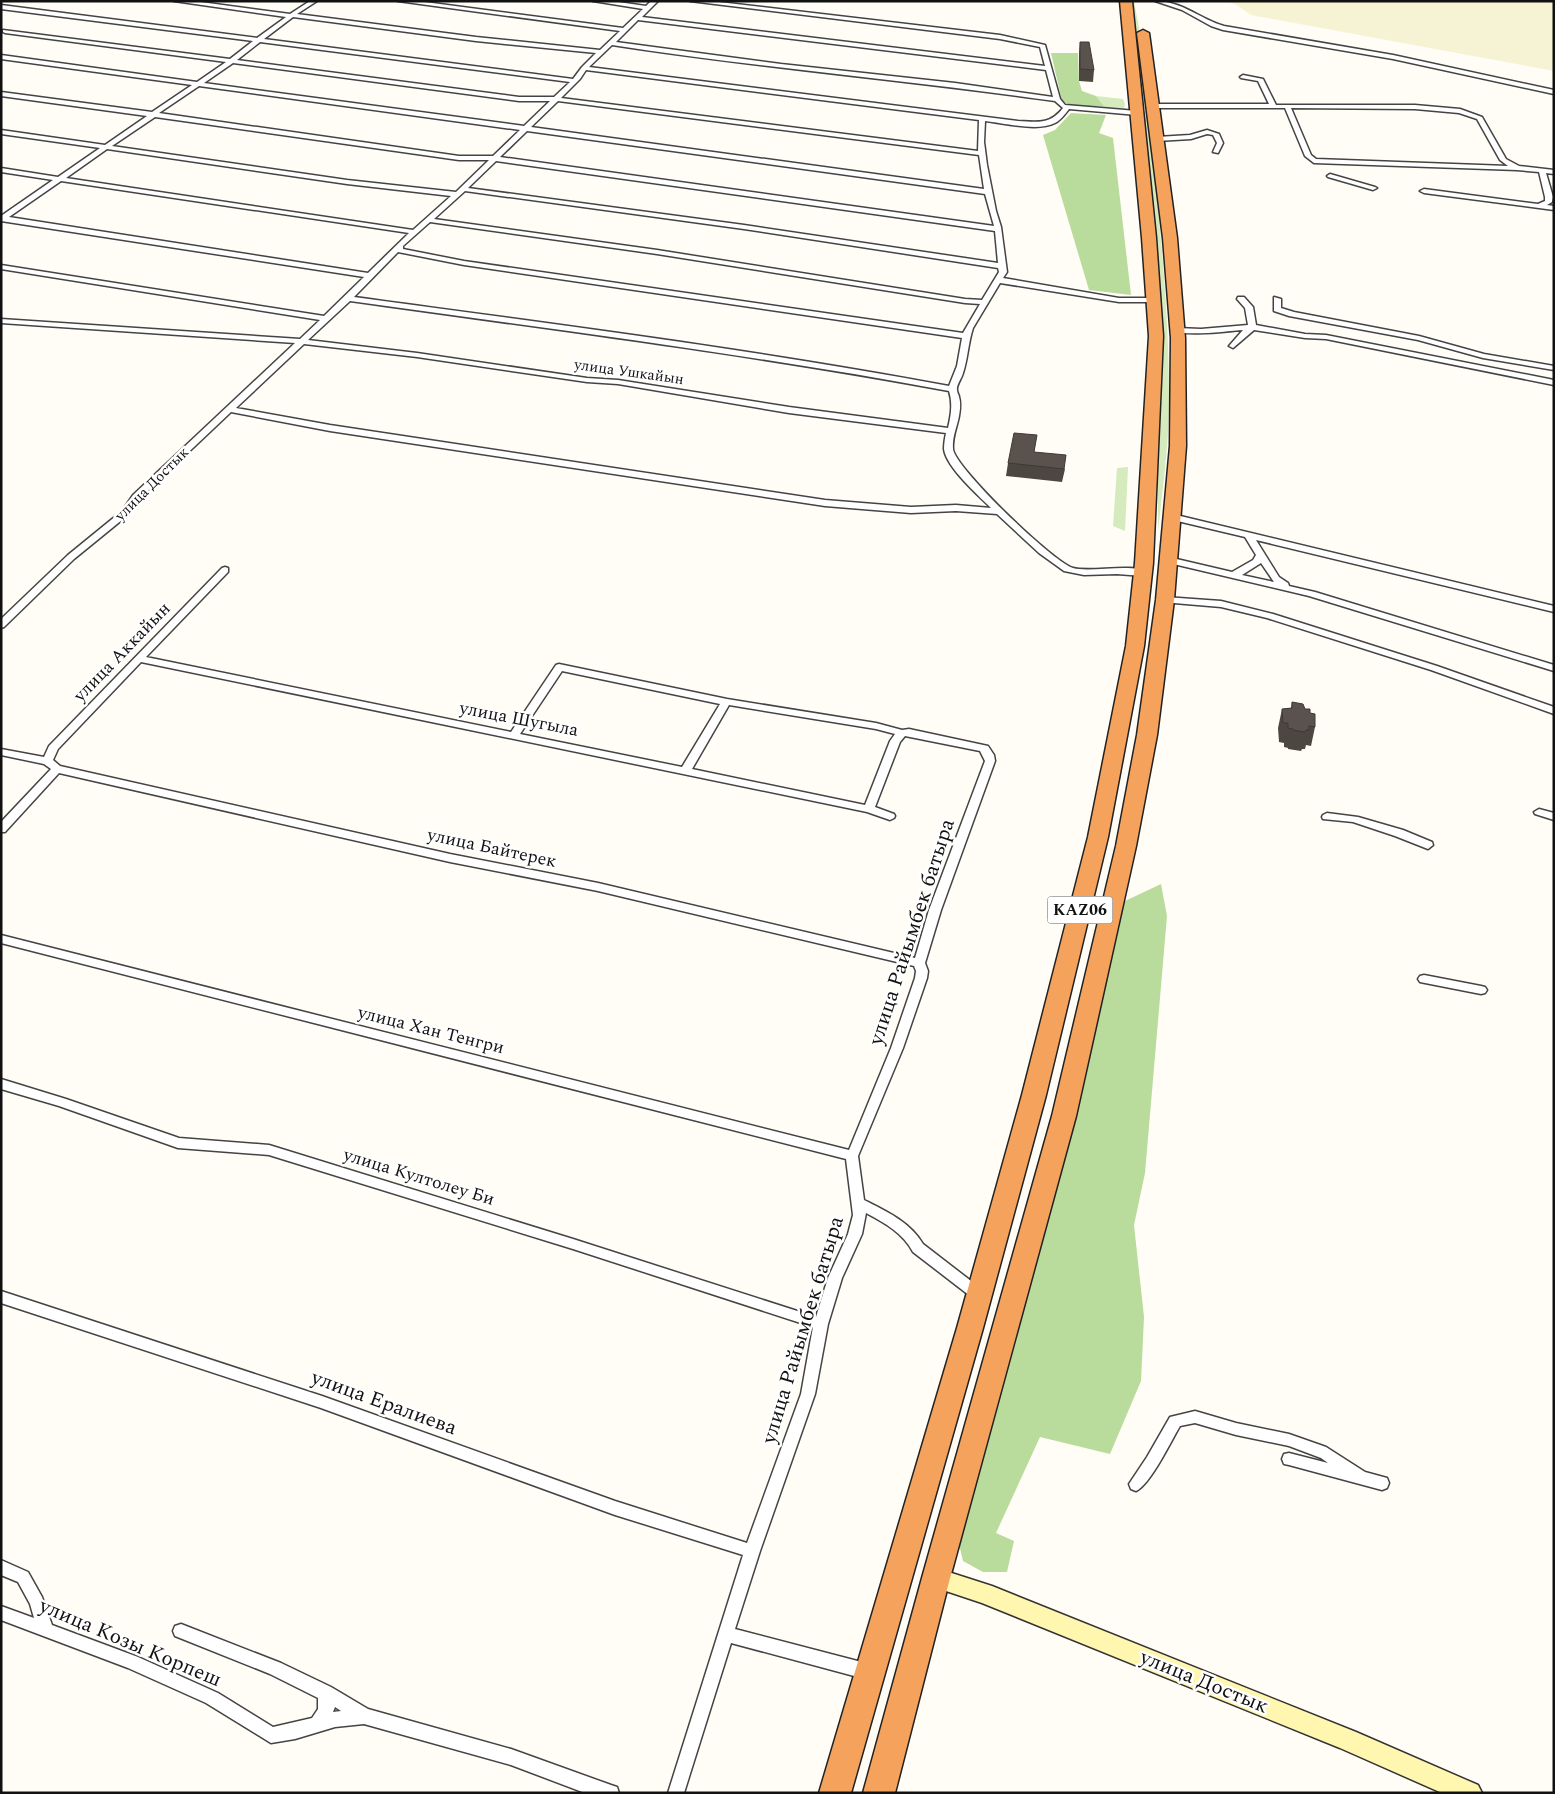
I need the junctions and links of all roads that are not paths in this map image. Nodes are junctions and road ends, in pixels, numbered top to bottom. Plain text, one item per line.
1 (177, 1) edge
2 (314, 1) edge
3 (402, 1) edge
4 (596, 1) edge
5 (655, 1) edge
6 (692, 1) edge
7 (1126, 1) edge
8 (1139, 1) edge
9 (1158, 1) edge
10 (1, 7) edge
11 (649, 8) junction
12 (292, 15) junction
13 (637, 18) junction
14 (626, 30) junction
15 (4, 31) dead end
16 (259, 41) junction
17 (613, 43) junction
18 (602, 52) junction
19 (1, 57) edge
20 (230, 62) junction
21 (584, 68) junction
22 (1049, 68) junction
23 (1243, 77) dead end
24 (574, 81) junction
25 (199, 84) junction
26 (1554, 92) edge
27 (1, 94) edge
28 (554, 99) junction
29 (1057, 99) junction
30 (1273, 106) junction
31 (1287, 106) junction
32 (1067, 107) junction
33 (1145, 110) junction
34 (155, 114) junction
35 (982, 119) junction
36 (523, 129) junction
37 (1, 132) edge
38 (1157, 139) junction
39 (107, 147) junction
40 (1216, 152) dead end
41 (983, 154) junction
42 (494, 158) junction
43 (1517, 168) junction
44 (1, 170) edge
45 (1554, 172) edge
46 (1542, 173) dead end
47 (1330, 176) dead end
48 (59, 180) junction
49 (1373, 188) dead end
50 (1424, 190) dead end
51 (460, 192) junction
52 (989, 192) junction
53 (1539, 206) junction
54 (1554, 207) edge
55 (2, 218) edge
56 (428, 220) junction
57 (998, 229) junction
58 (414, 232) junction
59 (399, 246) junction
60 (1002, 266) junction
61 (1, 267) edge
62 (370, 276) junction
63 (1000, 280) junction
64 (348, 298) junction
65 (1241, 299) dead end
66 (1277, 299) dead end
67 (1153, 300) junction
68 (985, 302) junction
69 (326, 318) junction
70 (1, 321) edge
71 (1252, 327) junction
72 (1177, 330) junction
73 (966, 336) junction
74 (301, 342) junction
75 (1234, 346) dead end
76 (1554, 368) edge
77 (1554, 383) edge
78 (952, 389) junction
79 (229, 410) junction
80 (952, 431) junction
81 (1001, 512) junction
82 (1172, 517) junction
83 (1248, 535) junction
84 (1261, 554) junction
85 (1167, 563) junction
86 (1144, 568) junction
87 (225, 570) dead end
88 (1234, 575) junction
89 (1290, 588) junction
90 (1165, 600) junction
91 (1554, 609) edge
92 (1, 625) edge
93 (140, 659) junction
94 (1554, 668) edge
95 (727, 702) junction
96 (1554, 711) edge
97 (902, 733) junction
98 (514, 736) junction
99 (1, 752) edge
100 (47, 761) junction
101 (57, 769) junction
102 (686, 770) junction
103 (869, 809) junction
104 (1539, 812) dead end
105 (890, 816) dead end
106 (1327, 817) dead end
107 (1554, 817) edge
108 (1, 830) edge
109 (1428, 845) dead end
110 (1, 939) edge
111 (919, 963) junction
112 (1424, 979) dead end
113 (1481, 990) dead end
114 (1, 1084) edge
115 (852, 1156) junction
116 (859, 1203) junction
117 (979, 1295) junction
118 (1, 1297) edge
119 (821, 1324) junction
120 (1289, 1458) dead end
121 (1362, 1478) junction
122 (1382, 1483) dead end
123 (1136, 1484) dead end
124 (752, 1551) junction
125 (1, 1568) edge
126 (936, 1578) junction
127 (1, 1613) edge
128 (46, 1630) junction
129 (182, 1631) dead end
130 (726, 1634) junction
131 (870, 1672) junction
132 (325, 1692) junction
133 (364, 1716) junction
134 (317, 1724) junction
135 (611, 1793) edge
136 (676, 1793) edge
137 (835, 1793) edge
138 (879, 1793) edge
139 (1470, 1793) edge

1 - 12 street
2 - 12 street
3 - 14 street
4 - 11 street
5 - 11 street, улица Достык
6 - 22 street
7 - 33 highway, KАZ06
8 - 33 highway, KАZ06
9 - 26 street
10 - 16 street
11 - 13 street, улица Достык
12 - 16 street
12 - 18 street
13 - 14 street, улица Достык
13 - 22 street
14 - 17 street, улица Достык
15 - 20 street
16 - 20 street
16 - 24 street
17 - 18 street, улица Достык
17 - 29 street
18 - 21 street, улица Достык
19 - 25 street
20 - 25 street
20 - 28 street
21 - 24 street, улица Достык
21 - 35 street
22 - 29 street
23 - 30 street
24 - 28 street, улица Достык
25 - 34 street
25 - 36 street
27 - 34 street
28 - 36 street, улица Достык
28 - 41 street
29 - 32 street
30 - 31 street
30 - 33 street
31 - 43 street
31 - 43 street
32 - 33 street
32 - 35 street
33 - 38 highway, KАZ06
33 - 67 highway, KАZ06
34 - 39 street
34 - 42 street
35 - 41 street
36 - 42 street, улица Достык
36 - 52 street
37 - 39 street
38 - 40 street
38 - 72 highway, KАZ06
39 - 48 street
39 - 51 street
41 - 52 street
42 - 51 street, улица Достык
42 - 57 street
43 - 45 street
44 - 48 street
46 - 53 street
47 - 49 street
48 - 55 street
48 - 58 street
50 - 53 street
51 - 56 street, улица Достык
51 - 60 street
52 - 57 street
53 - 54 street
55 - 62 street
56 - 58 street, улица Достык
56 - 68 street
57 - 60 street
58 - 59 street, улица Достык
59 - 62 street, улица Достык
59 - 73 street
60 - 63 street
61 - 69 street
62 - 64 street, улица Достык
63 - 67 street
63 - 68 street
64 - 69 street, улица Достык
64 - 78 street
65 - 71 street
66 - 76 street
67 - 86 highway, KАZ06
68 - 73 street
69 - 74 street, улица Достык
70 - 74 street, улица Ушкайын
71 - 72 street
71 - 75 street
71 - 77 street
72 - 82 highway, KАZ06
73 - 78 street
74 - 79 street, улица Достык
74 - 80 street, улица Ушкайын
78 - 80 street
79 - 81 street
79 - 92 street, улица Достык
80 - 81 street
81 - 86 street
82 - 83 street
82 - 85 highway, KАZ06
83 - 84 street
83 - 91 street
84 - 88 street
84 - 89 street
85 - 86 highway
85 - 88 street
85 - 90 highway, KАZ06
86 - 117 highway, KАZ06
87 - 93 street, улица Аккайын
88 - 89 street
89 - 94 street
90 - 96 street
90 - 126 highway, KАZ06
93 - 98 street, улица Шугыла
93 - 100 street, улица Аккайын
95 - 97 street
95 - 98 street
95 - 102 street
97 - 103 street
97 - 111 street, улица Райымбек батыра
98 - 102 street, улица Шугыла
99 - 100 street
100 - 101 street
101 - 108 street
101 - 111 street, улица Байтерек
102 - 103 street, улица Шугыла
103 - 105 street, улица Шугыла
104 - 107 street
106 - 109 street
110 - 115 street, улица Хан Тенгри
111 - 115 street, улица Райымбек батыра
112 - 113 street
114 - 119 street, улица Култолеу Би
115 - 116 street, улица Райымбек батыра
116 - 117 street
116 - 119 street, улица Райымбек батыра
117 - 131 highway, KАZ06
118 - 124 street, улица Ералиева
119 - 124 street, улица Райымбек батыра
120 - 121 street
121 - 122 street
121 - 123 street
124 - 130 street, улица Райымбек батыра
125 - 128 street
126 - 138 highway, KАZ06
126 - 139 main road, улица Достык
127 - 128 street, улица Козы Корпеш
128 - 134 street, улица Козы Корпеш
129 - 132 street
130 - 131 street
130 - 136 street, улица Райымбек батыра
131 - 137 highway, KАZ06
132 - 133 street
132 - 134 street
133 - 134 street, улица Козы Корпеш
133 - 135 street, улица Козы Корпеш

